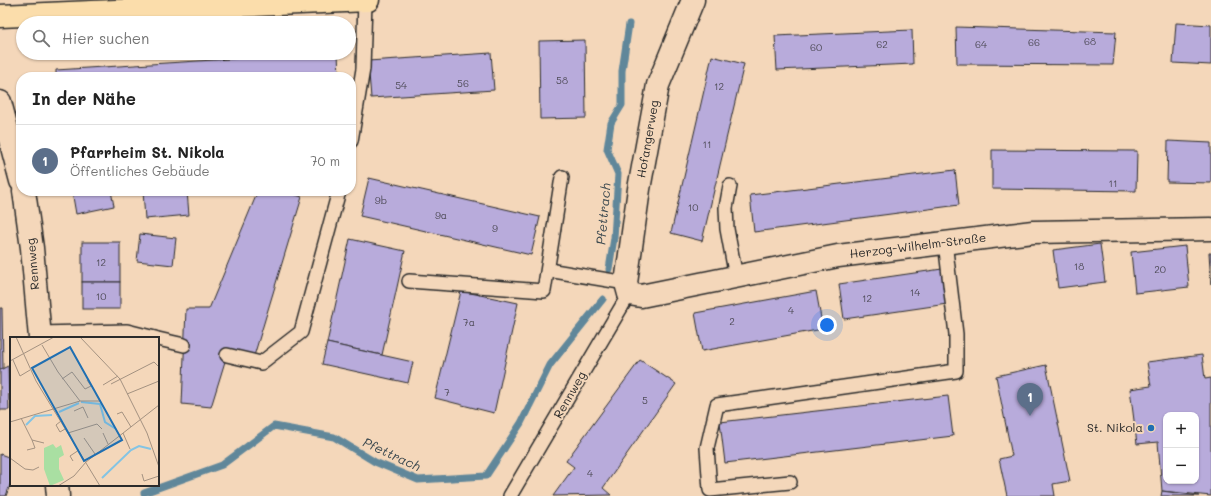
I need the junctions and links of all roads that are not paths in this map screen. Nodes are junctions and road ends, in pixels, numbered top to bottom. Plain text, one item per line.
1 (366, 0) edge
2 (693, 0) edge
3 (254, 2) edge
4 (141, 5) edge
5 (0, 16) edge
6 (0, 102) edge
7 (356, 112) edge
8 (16, 147) edge
9 (562, 177) dead end
10 (730, 186) dead end
11 (25, 196) edge
12 (338, 196) edge
13 (1211, 229) edge
14 (945, 242) junction
15 (548, 270) junction
16 (736, 277) junction
17 (409, 281) dead end
18 (628, 288) junction
19 (39, 335) edge
20 (153, 337) edge
21 (159, 339) edge
22 (184, 345) dead end
23 (227, 355) dead end
24 (790, 482) dead end
25 (57, 486) edge
26 (58, 496) edge
27 (510, 496) edge

1 - 3 main road
1 - 7 lane
2 - 18 street, Hofangerweg
3 - 4 main road
4 - 5 main road
6 - 8 street
9 - 15 lane
10 - 16 lane
11 - 19 street, Rennweg
12 - 23 lane
13 - 14 street, Herzog-Wilhelm-Straße
14 - 16 street, Herzog-Wilhelm-Straße
14 - 24 lane
15 - 17 lane
15 - 18 lane
16 - 18 street, Herzog-Wilhelm-Straße
18 - 27 lane, Rennweg
19 - 20 lane
21 - 22 lane
25 - 26 street

